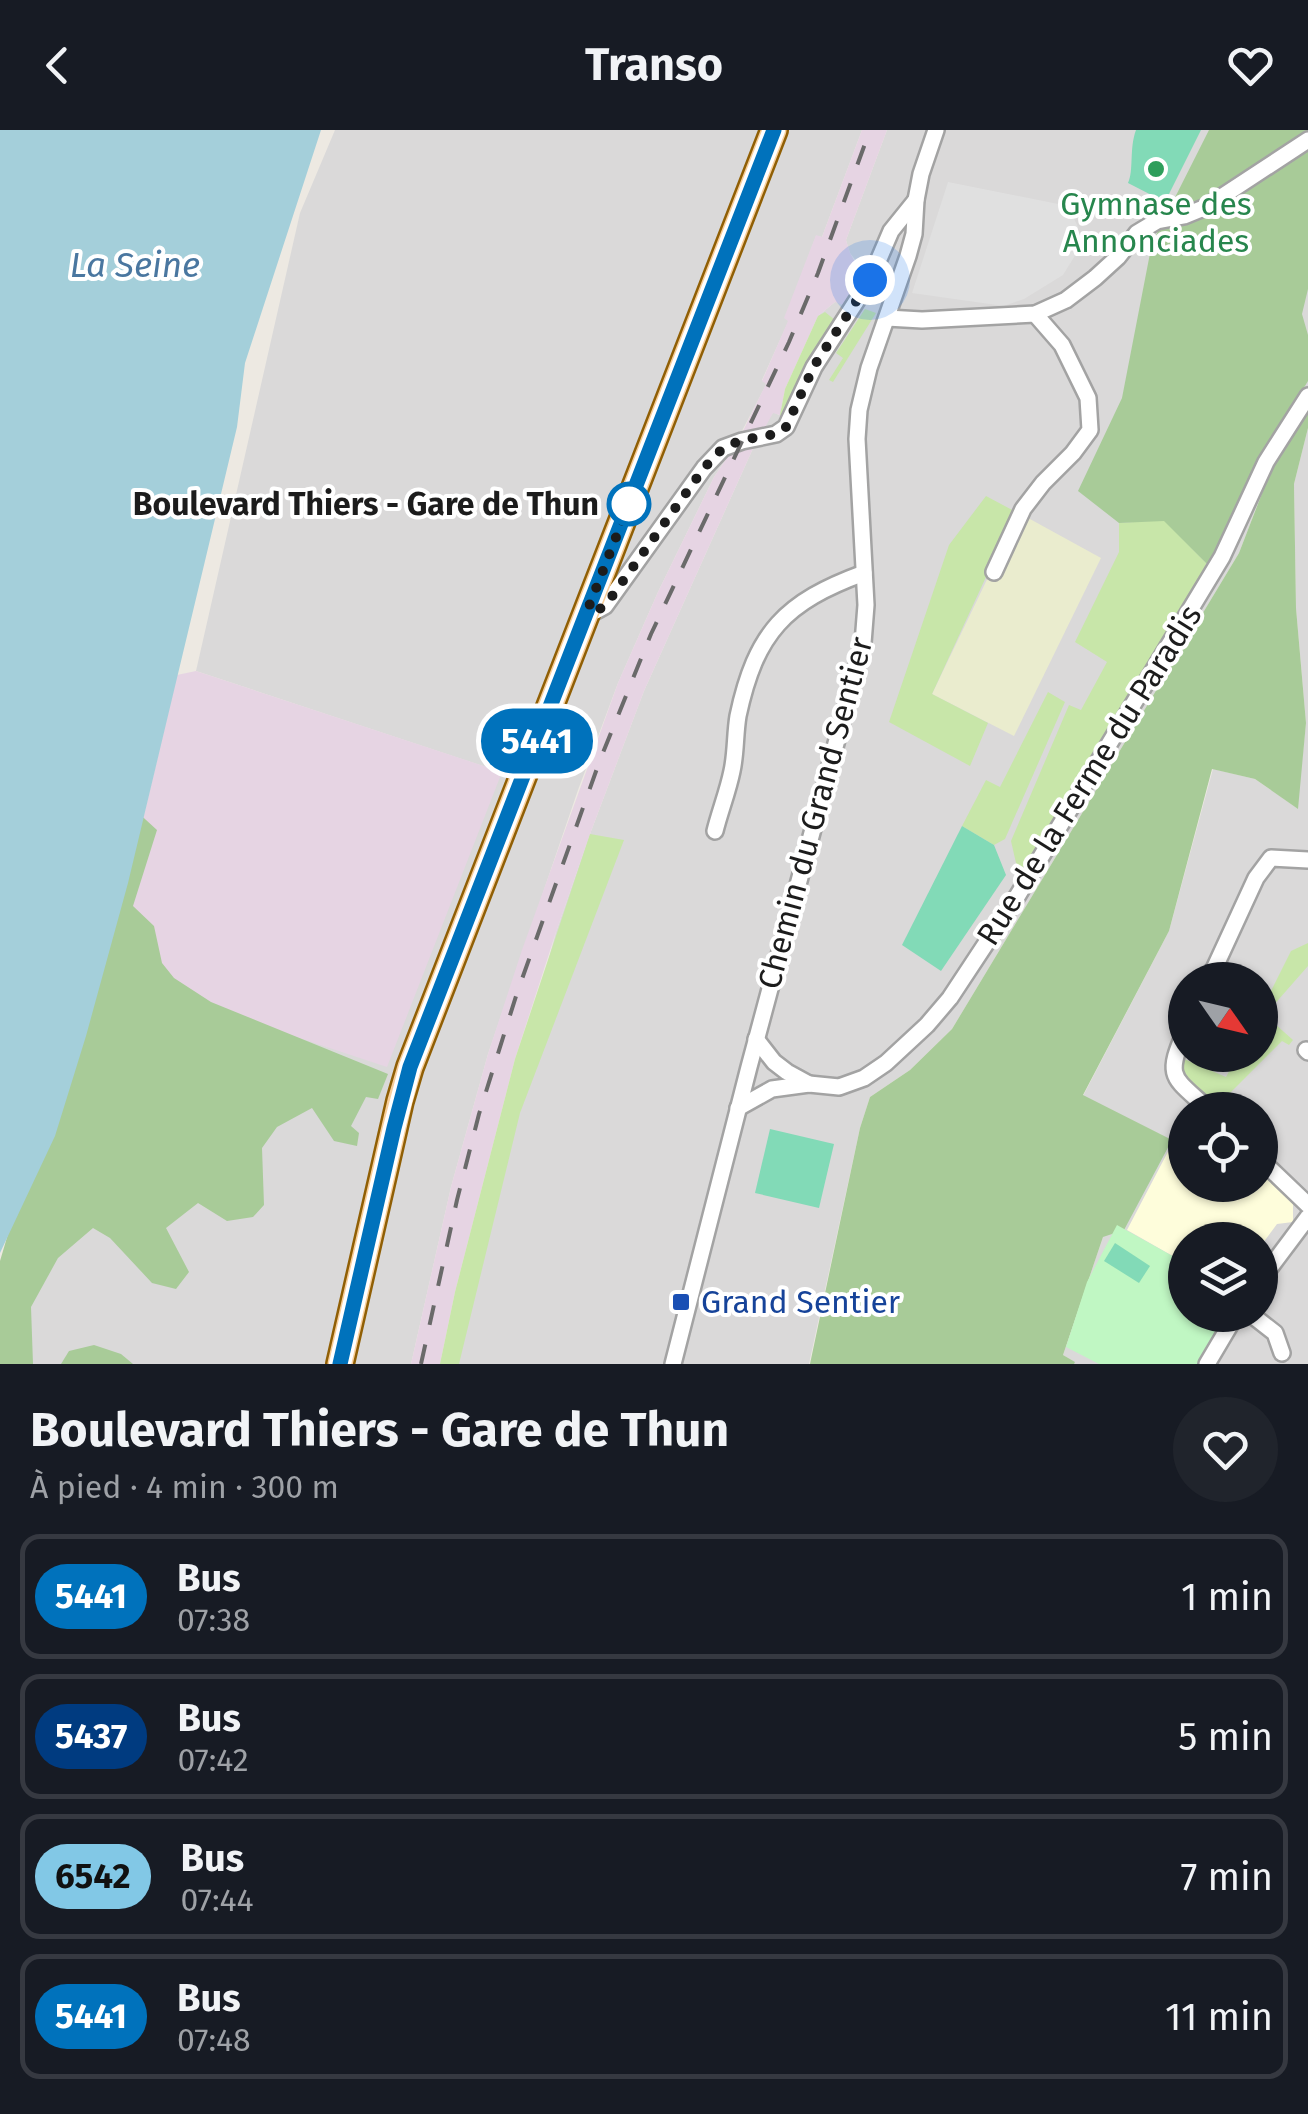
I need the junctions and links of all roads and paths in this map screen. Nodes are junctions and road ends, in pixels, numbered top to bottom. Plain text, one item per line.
1 (774, 130) edge
2 (936, 130) edge
3 (1308, 140) edge
4 (916, 200) junction
5 (1035, 314) junction
6 (887, 318) junction
7 (1308, 396) edge
8 (994, 572) dead end
9 (864, 573) junction
10 (588, 609) junction
11 (715, 831) dead end
12 (1308, 860) edge
13 (1217, 962) edge
14 (756, 1039) junction
15 (774, 1062) junction
16 (748, 1072) junction
17 (1174, 1072) edge
18 (809, 1084) junction
19 (772, 1089) junction
20 (1189, 1092) edge
21 (738, 1108) junction
22 (1278, 1176) edge
23 (1308, 1205) edge
24 (1308, 1217) edge
25 (1278, 1257) edge
26 (1225, 1332) edge
27 (1274, 1332) edge
28 (1282, 1353) dead end
29 (1208, 1360) edge
30 (340, 1364) edge
31 (674, 1364) edge

1 - 10 main road
2 - 4 street, Chemin du Grand Sentier
3 - 5 street
4 - 6 street, Chemin du Grand Sentier
4 - 10 street
5 - 6 street
5 - 8 street
6 - 9 street, Chemin du Grand Sentier
7 - 18 street, Rue de la Ferme du Paradis
9 - 11 street
9 - 14 street, Chemin du Grand Sentier
10 - 30 main road
12 - 13 street
14 - 15 street
14 - 16 street, Chemin du Grand Sentier
15 - 16 street
15 - 18 street
16 - 19 street
16 - 21 street, Chemin du Grand Sentier
17 - 20 street
18 - 19 street, Rue de la Ferme du Paradis
19 - 21 street, Rue de la Ferme du Paradis
21 - 31 street, Chemin du Grand Sentier
22 - 23 street
24 - 25 street
26 - 29 street
27 - 28 street

